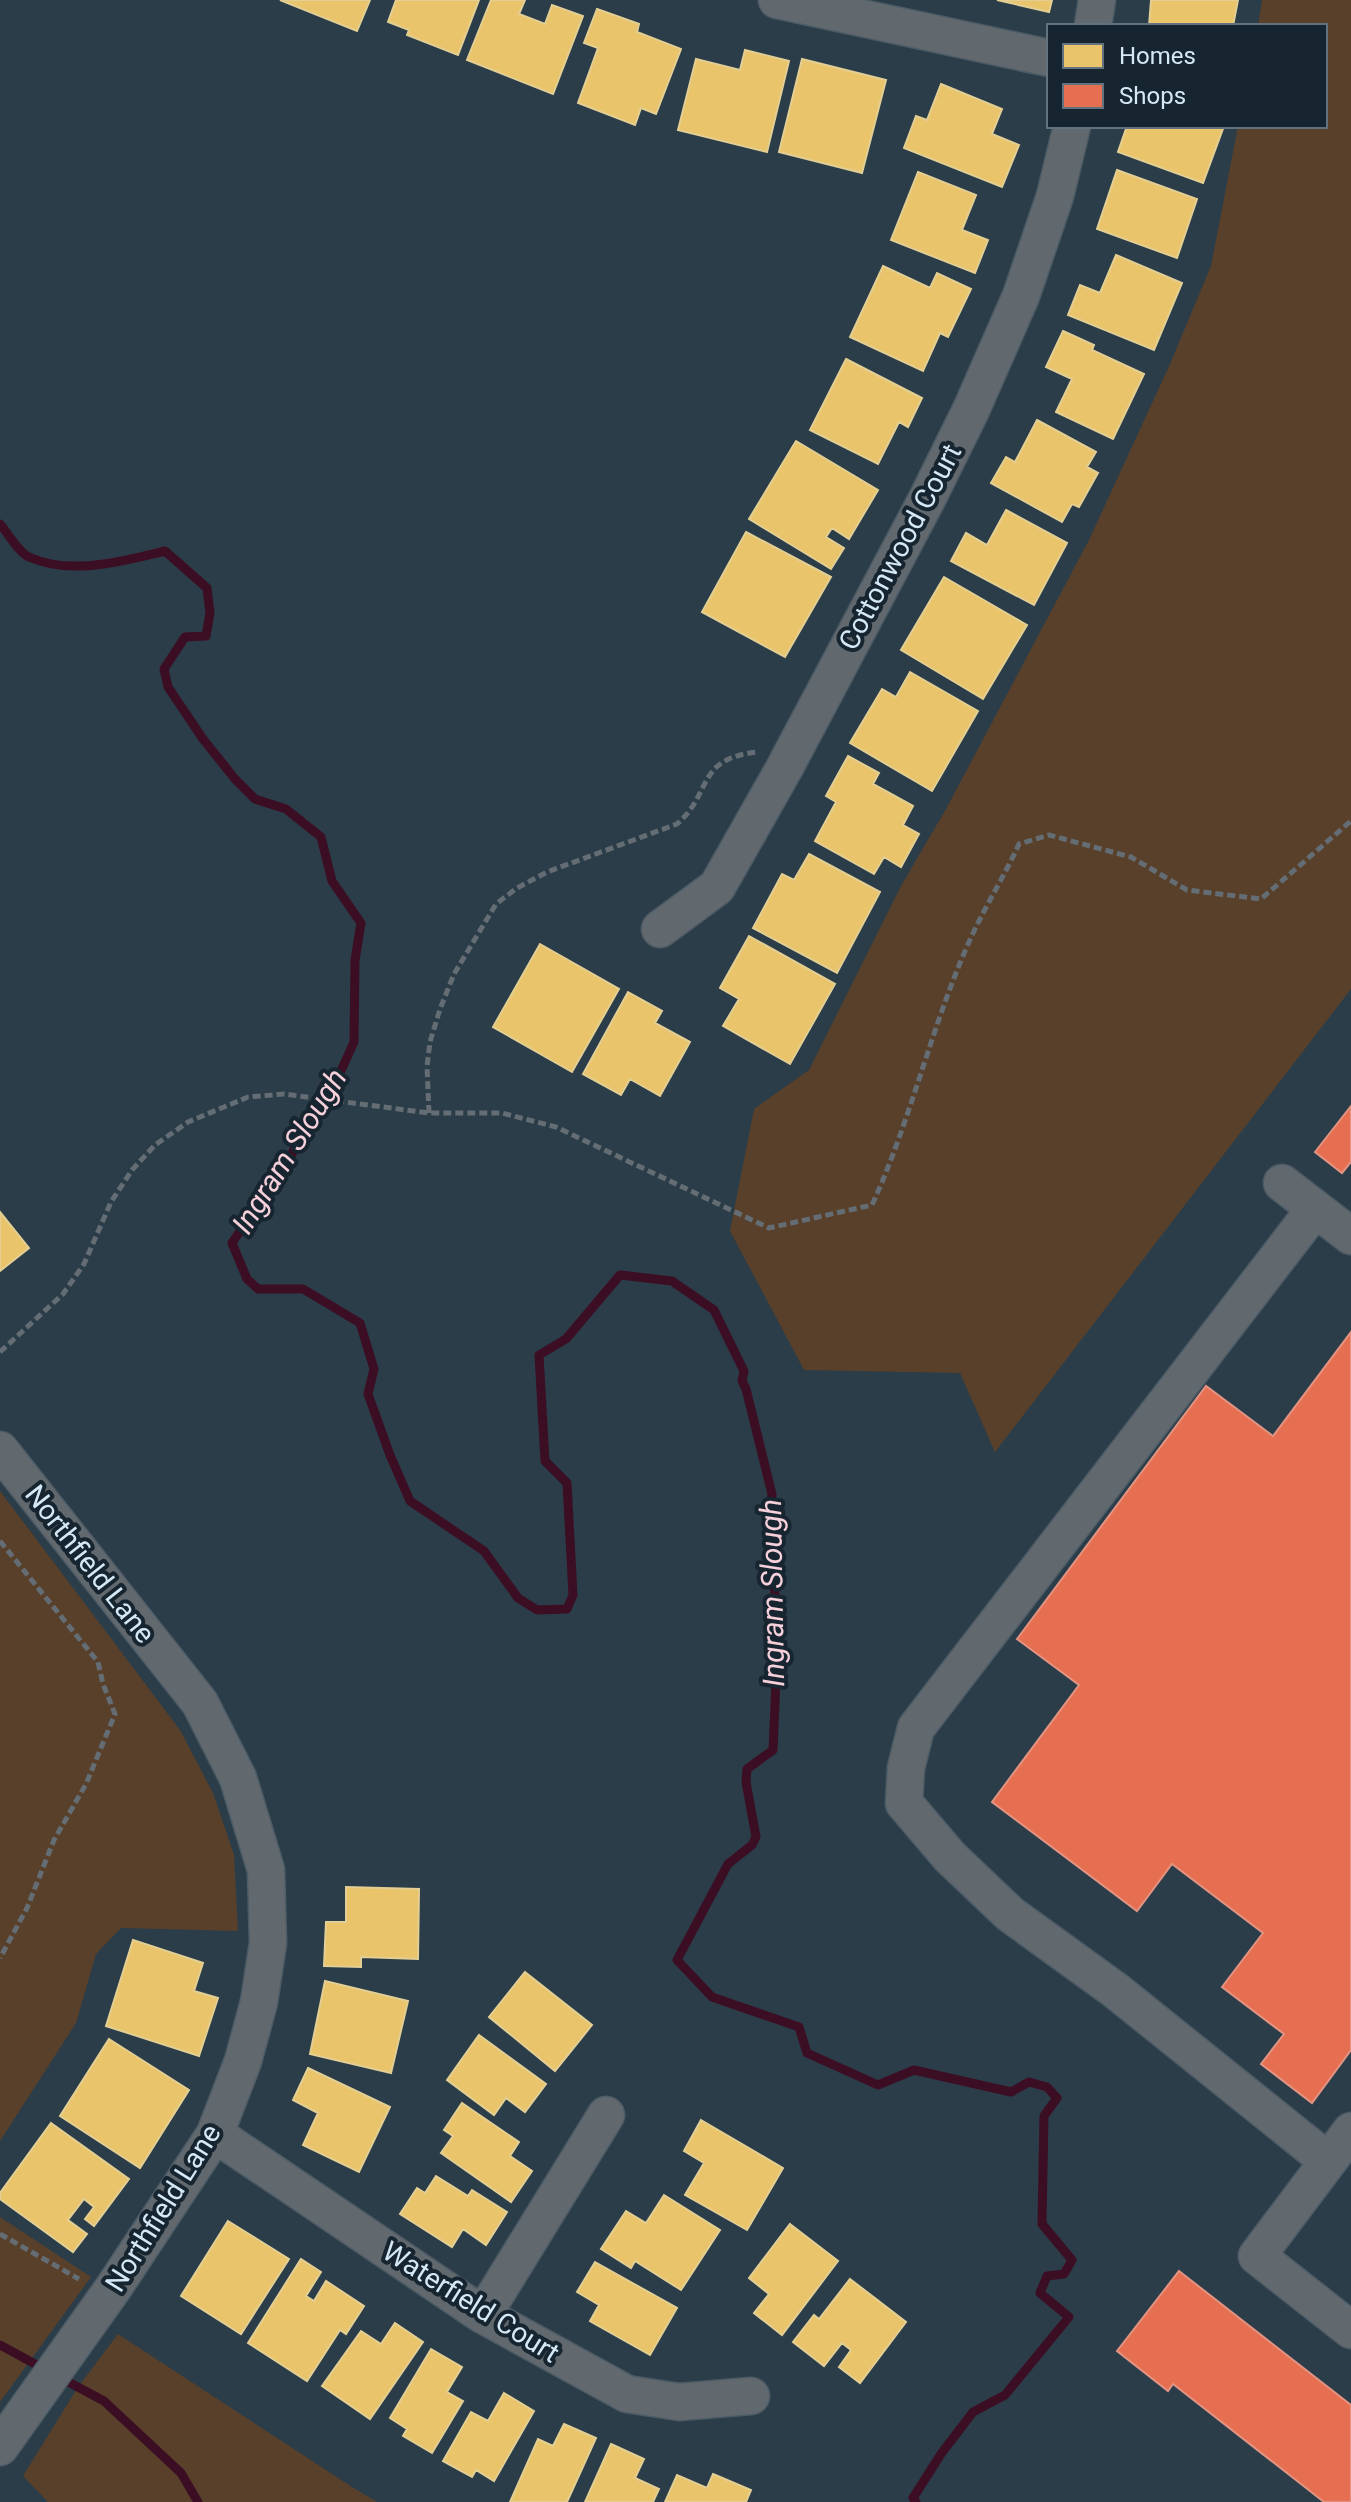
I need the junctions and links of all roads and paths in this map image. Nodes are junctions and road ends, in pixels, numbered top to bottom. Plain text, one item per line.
1 (777, 0) edge
2 (1097, 0) edge
3 (1093, 24) edge
4 (1047, 58) edge
5 (1072, 128) edge
6 (785, 767) junction
7 (1351, 821) edge
8 (660, 929) dead end
9 (429, 1113) junction
10 (1282, 1183) dead end
11 (1315, 1209) junction
12 (1351, 1236) edge
13 (0, 1352) edge
14 (0, 1450) edge
15 (0, 1541) edge
16 (0, 1958) edge
17 (606, 2115) dead end
18 (1351, 2131) edge
19 (215, 2134) junction
20 (1328, 2161) junction
21 (0, 2234) edge
22 (111, 2291) junction
23 (483, 2315) junction
24 (1351, 2330) edge
25 (751, 2396) dead end
26 (0, 2447) edge

1 - 4 street
2 - 3 street
5 - 6 street, Cottonwood Court
6 - 8 street, Cottonwood Court
6 - 9 path
7 - 9 path
9 - 13 path
10 - 11 street
11 - 12 street
11 - 20 street
14 - 19 street, Northfield Lane
15 - 16 path
17 - 23 street
18 - 20 street
19 - 22 street, Northfield Lane
19 - 23 street, Waterfield Court
20 - 24 street
21 - 22 path
22 - 26 street, Northfield Lane
23 - 25 street, Waterfield Court

